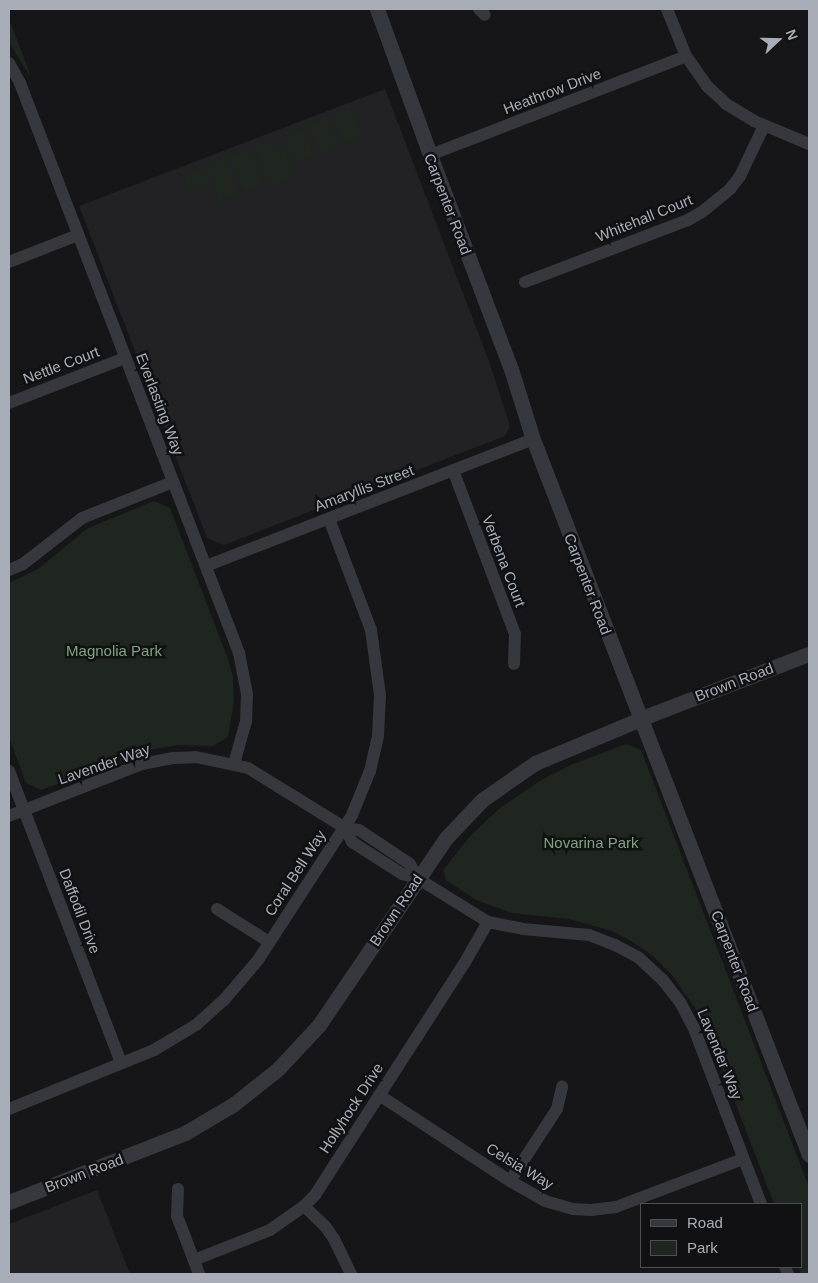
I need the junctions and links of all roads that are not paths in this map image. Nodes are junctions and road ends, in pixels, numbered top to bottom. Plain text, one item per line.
1 (377, 9) edge
2 (667, 9) edge
3 (686, 56) junction
4 (9, 63) edge
5 (764, 126) junction
6 (809, 144) edge
7 (430, 155) junction
8 (78, 235) junction
9 (9, 262) edge
10 (525, 282) dead end
11 (125, 358) junction
12 (9, 403) edge
13 (533, 439) junction
14 (452, 470) junction
15 (173, 482) junction
16 (329, 519) junction
17 (206, 566) junction
18 (9, 570) edge
19 (809, 654) edge
20 (514, 664) dead end
21 (641, 719) junction
22 (234, 764) junction
23 (9, 771) edge
24 (24, 810) junction
25 (9, 816) edge
26 (344, 828) junction
27 (417, 878) junction
28 (217, 909) dead end
29 (488, 922) junction
30 (269, 942) junction
31 (122, 1063) junction
32 (562, 1087) dead end
33 (379, 1095) junction
34 (9, 1109) edge
35 (809, 1155) edge
36 (743, 1159) junction
37 (510, 1181) junction
38 (178, 1189) dead end
39 (9, 1202) edge
40 (761, 1203) edge
41 (304, 1206) junction
42 (194, 1260) junction
43 (200, 1274) edge
44 (351, 1274) edge

1 - 7 street, Carpenter Road
2 - 3 street
3 - 5 street
3 - 7 street, Heathrow Drive
4 - 8 street, Everlasting Way
5 - 6 street
5 - 10 street, Whitehall Court
7 - 13 street, Carpenter Road
8 - 9 street
8 - 11 street, Everlasting Way
11 - 12 street, Nettle Court
11 - 15 street, Everlasting Way
13 - 14 street, Amaryllis Street
13 - 21 street, Carpenter Road
14 - 16 street, Amaryllis Street
14 - 20 street, Verbena Court
15 - 17 street, Everlasting Way
15 - 18 street
16 - 17 street, Amaryllis Street
16 - 26 street, Coral Bell Way
17 - 22 street, Everlasting Way
19 - 21 street, Brown Road
21 - 27 street, Brown Road
21 - 35 street, Carpenter Road
22 - 24 street, Lavender Way
22 - 26 street, Lavender Way
23 - 24 street, Daffodil Drive
24 - 25 street, Lavender Way
24 - 31 street, Daffodil Drive
26 - 27 street, Lavender Way
26 - 30 street, Coral Bell Way
27 - 29 street, Lavender Way
27 - 39 street, Brown Road
28 - 30 street
29 - 33 street, Hollyhock Drive
29 - 36 street, Lavender Way
30 - 31 street, Coral Bell Way
31 - 34 street, Coral Bell Way
32 - 37 street
33 - 37 street, Celsia Way
33 - 41 street, Hollyhock Drive
36 - 37 street, Celsia Way
36 - 40 street, Lavender Way
38 - 42 street
41 - 42 street, Hollyhock Drive
41 - 44 street
42 - 43 street

